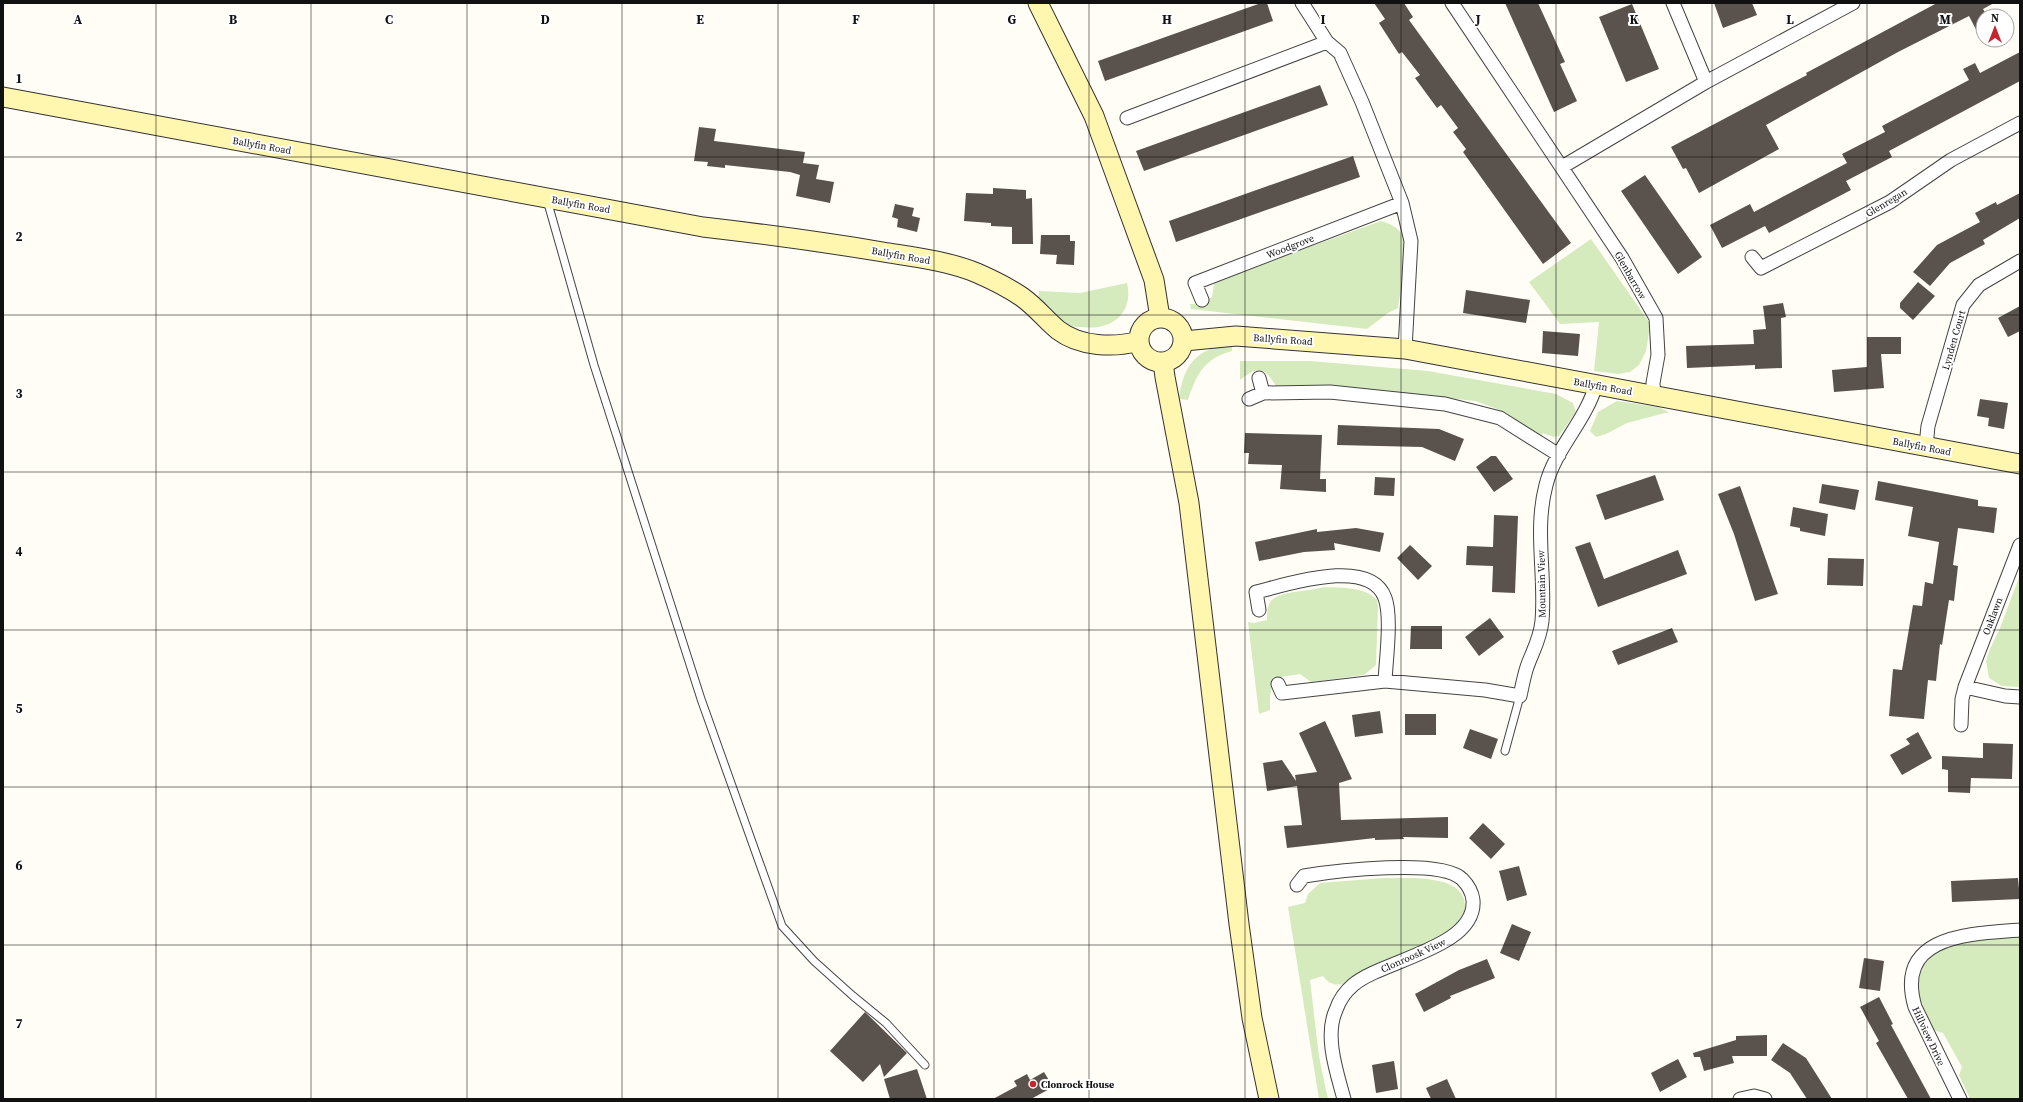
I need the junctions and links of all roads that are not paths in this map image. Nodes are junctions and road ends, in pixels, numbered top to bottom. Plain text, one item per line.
1 (1038, 3) edge
2 (1302, 3) edge
3 (1452, 3) edge
4 (1673, 3) edge
5 (1853, 3) edge
6 (1327, 42) junction
7 (1706, 82) junction
8 (3, 97) edge
9 (1127, 118) dead end
10 (2020, 123) edge
11 (1562, 167) junction
12 (546, 198) junction
13 (1402, 204) junction
14 (1752, 257) dead end
15 (2020, 261) edge
16 (1202, 300) dead end
17 (1160, 318) junction
18 (1139, 340) junction
19 (1184, 340) junction
20 (1405, 349) junction
21 (1163, 362) junction
22 (1259, 378) dead end
23 (1596, 385) junction
24 (1263, 393) junction
25 (1654, 395) junction
26 (1249, 399) dead end
27 (1926, 446) junction
28 (1559, 456) junction
29 (2020, 464) edge
30 (2020, 545) edge
31 (1259, 610) dead end
32 (1385, 680) junction
33 (1278, 684) dead end
34 (1965, 687) junction
35 (1520, 696) junction
36 (2020, 697) edge
37 (1960, 724) dead end
38 (1505, 751) dead end
39 (1297, 885) dead end
40 (2020, 930) edge
41 (925, 1064) dead end
42 (1269, 1099) edge
43 (1344, 1099) edge
44 (1740, 1099) edge
45 (1765, 1099) edge
46 (1960, 1099) edge

1 - 17 street
2 - 6 street
3 - 11 street, Glenbarrow
4 - 7 street
5 - 7 street
6 - 9 street
6 - 13 street
7 - 11 street
8 - 12 street, Ballyfin Road
10 - 14 street, Glenregan
11 - 25 street, Glenbarrow
12 - 18 street, Ballyfin Road
12 - 41 lane
13 - 16 street, Woodgrove
13 - 20 street
15 - 27 street, Lynden Court
17 - 18 street
17 - 19 street
18 - 21 street
19 - 20 street, Ballyfin Road
19 - 21 street
20 - 23 street, Ballyfin Road
21 - 42 street
22 - 24 street
23 - 25 street, Ballyfin Road
23 - 28 street, Mountain View
24 - 26 street
24 - 28 street
25 - 27 street, Ballyfin Road
27 - 29 street, Ballyfin Road
28 - 35 street, Mountain View
30 - 34 street, Oaklawn
31 - 32 street
32 - 33 street
32 - 35 street
34 - 36 street
34 - 37 street, Oaklawn
35 - 38 lane
39 - 43 street, Clonroosk View
40 - 46 street, Hillview Drive
44 - 45 street

